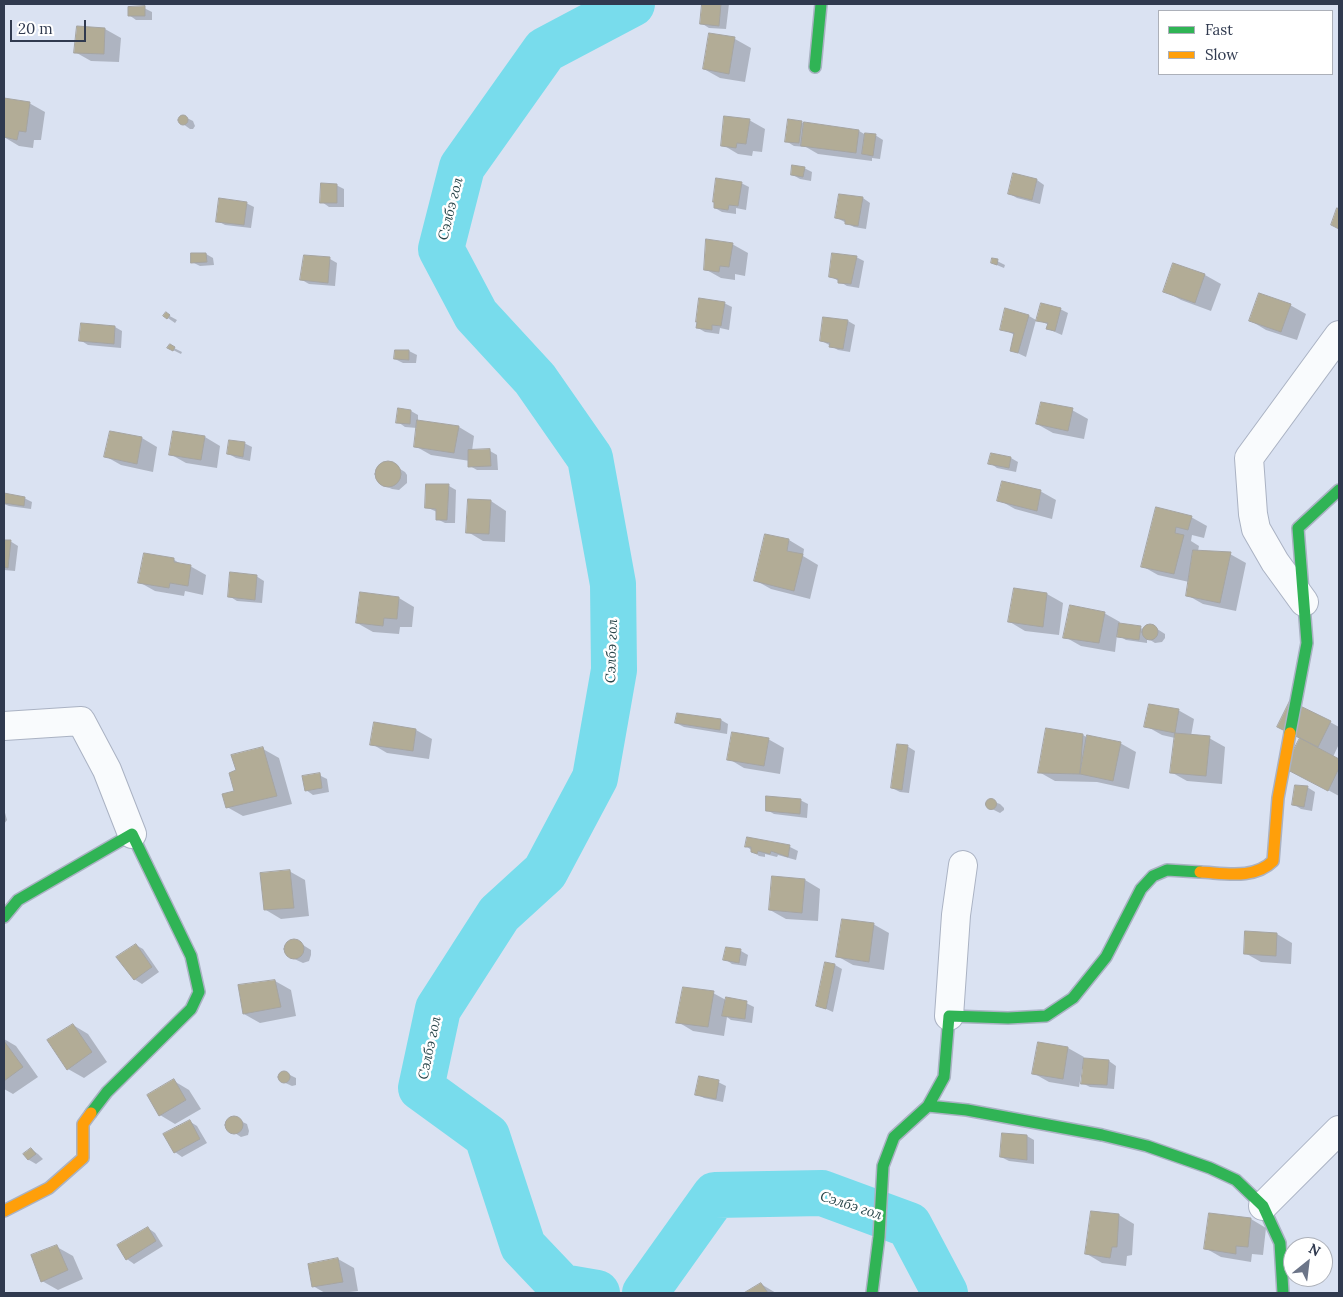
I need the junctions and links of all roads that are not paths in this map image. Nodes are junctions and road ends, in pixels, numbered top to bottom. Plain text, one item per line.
1 (821, 4) edge
2 (815, 67) dead end
3 (1339, 335) edge
4 (1339, 490) edge
5 (1304, 602) junction
6 (4, 726) edge
7 (132, 834) junction
8 (963, 865) dead end
9 (4, 917) edge
10 (949, 1016) junction
11 (928, 1106) junction
12 (1339, 1130) edge
13 (1263, 1206) junction
14 (4, 1211) edge
15 (872, 1293) edge
16 (1284, 1293) edge

1 - 2 street
3 - 5 street
4 - 5 street
5 - 10 street
6 - 7 street
7 - 9 street
7 - 14 street
8 - 10 street
10 - 11 street
11 - 13 street
11 - 15 street
12 - 13 street
13 - 16 street

